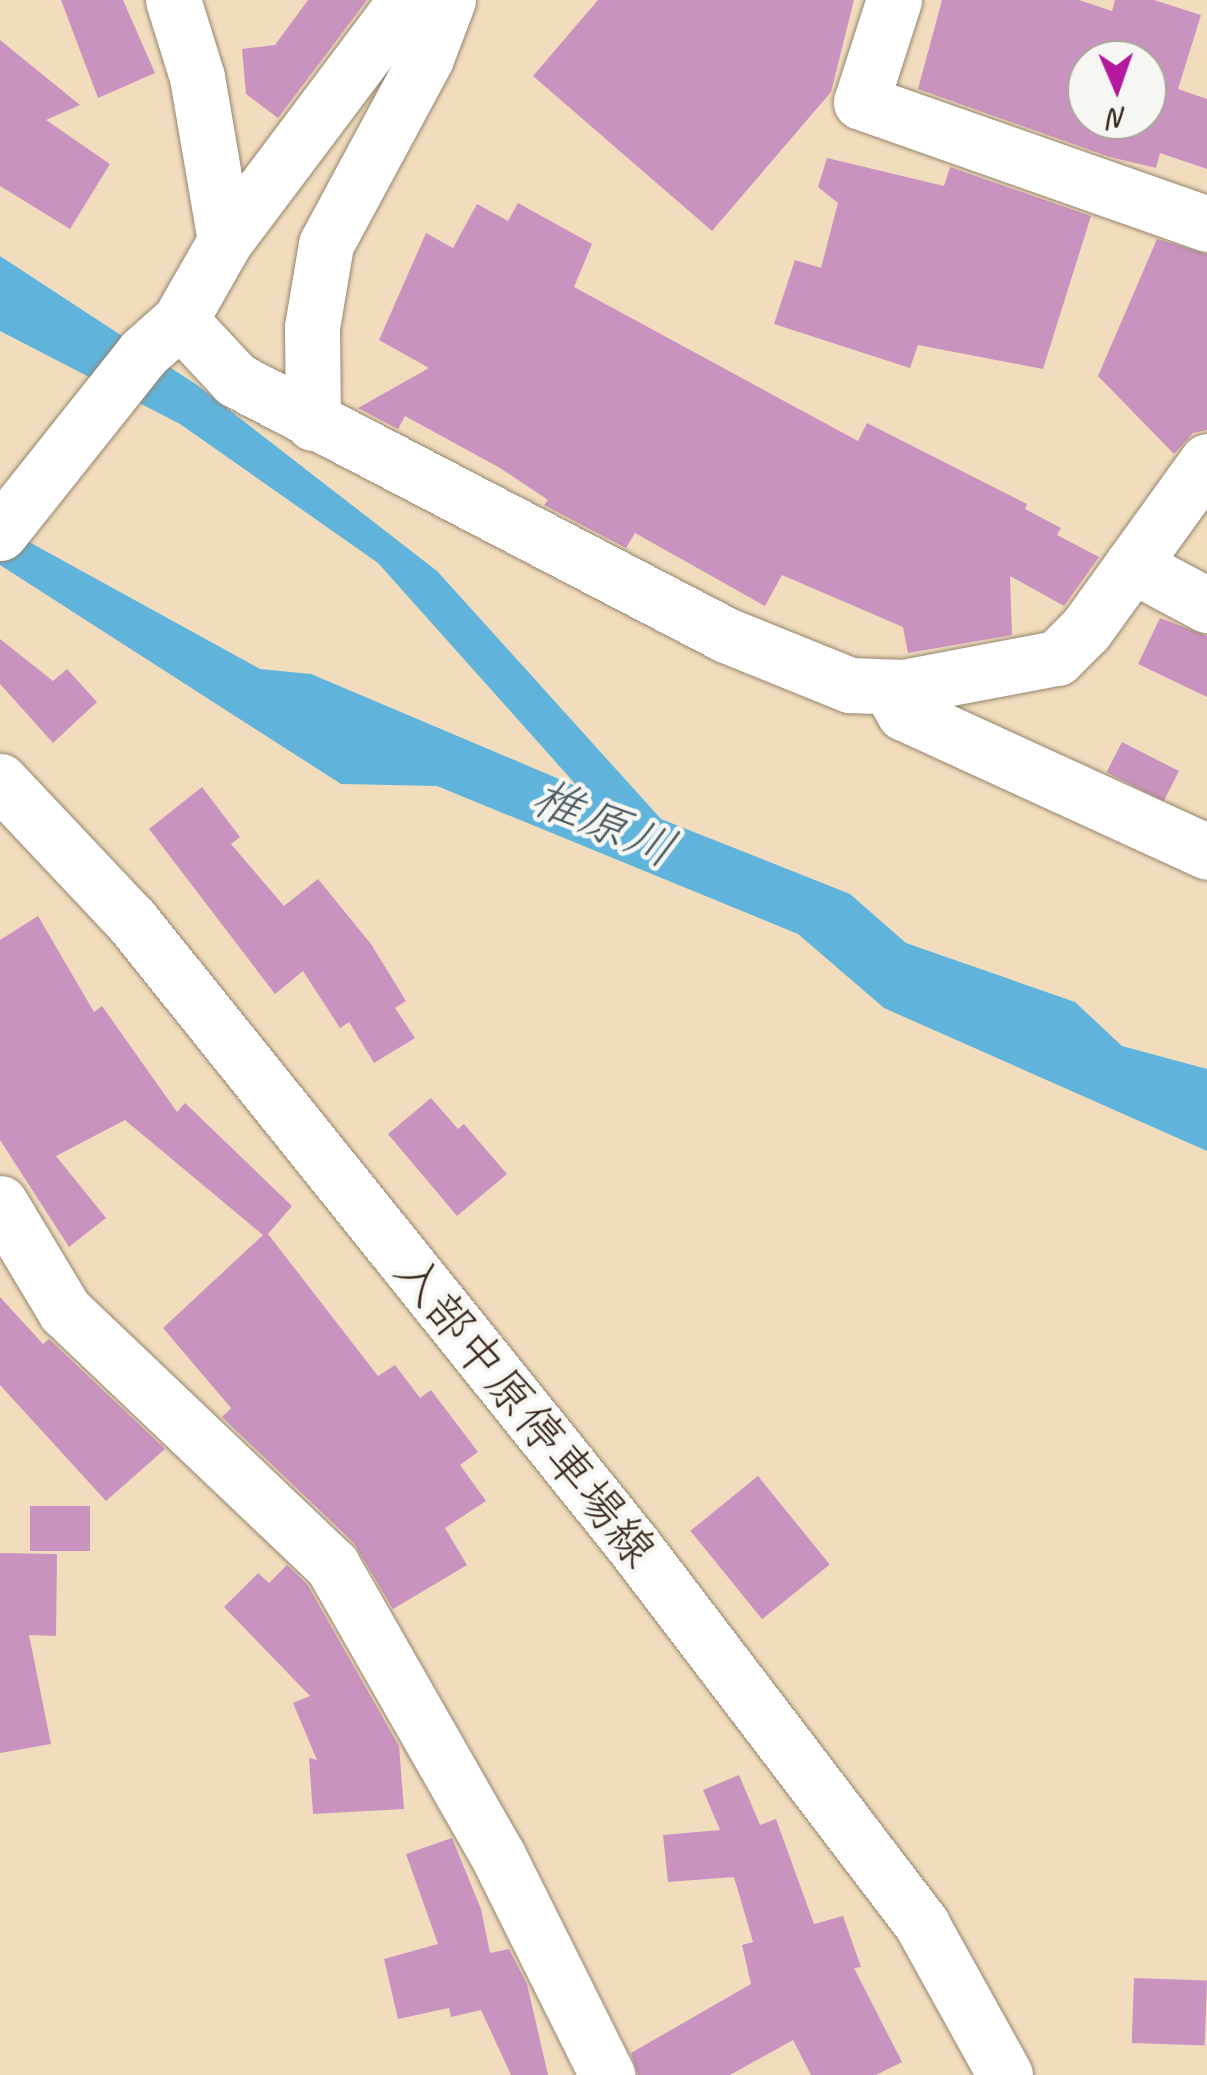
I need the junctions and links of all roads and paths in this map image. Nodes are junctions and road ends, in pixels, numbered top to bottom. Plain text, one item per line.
1 (173, 0) edge
2 (406, 0) edge
3 (448, 0) edge
4 (894, 0) edge
5 (1207, 224) edge
6 (225, 241) junction
7 (162, 336) junction
8 (313, 423) junction
9 (1207, 461) edge
10 (0, 533) edge
11 (1132, 565) junction
12 (1207, 605) edge
13 (888, 687) junction
14 (0, 781) edge
15 (1207, 852) edge
16 (0, 1203) edge
17 (607, 2075) edge
18 (1005, 2075) edge

1 - 6 street
2 - 6 street
3 - 8 street
4 - 5 street
6 - 7 street
7 - 8 street
7 - 10 street
8 - 13 street
9 - 11 street
11 - 12 street
11 - 13 street
13 - 15 street
14 - 18 street, 入部中原停車場線
16 - 17 street

